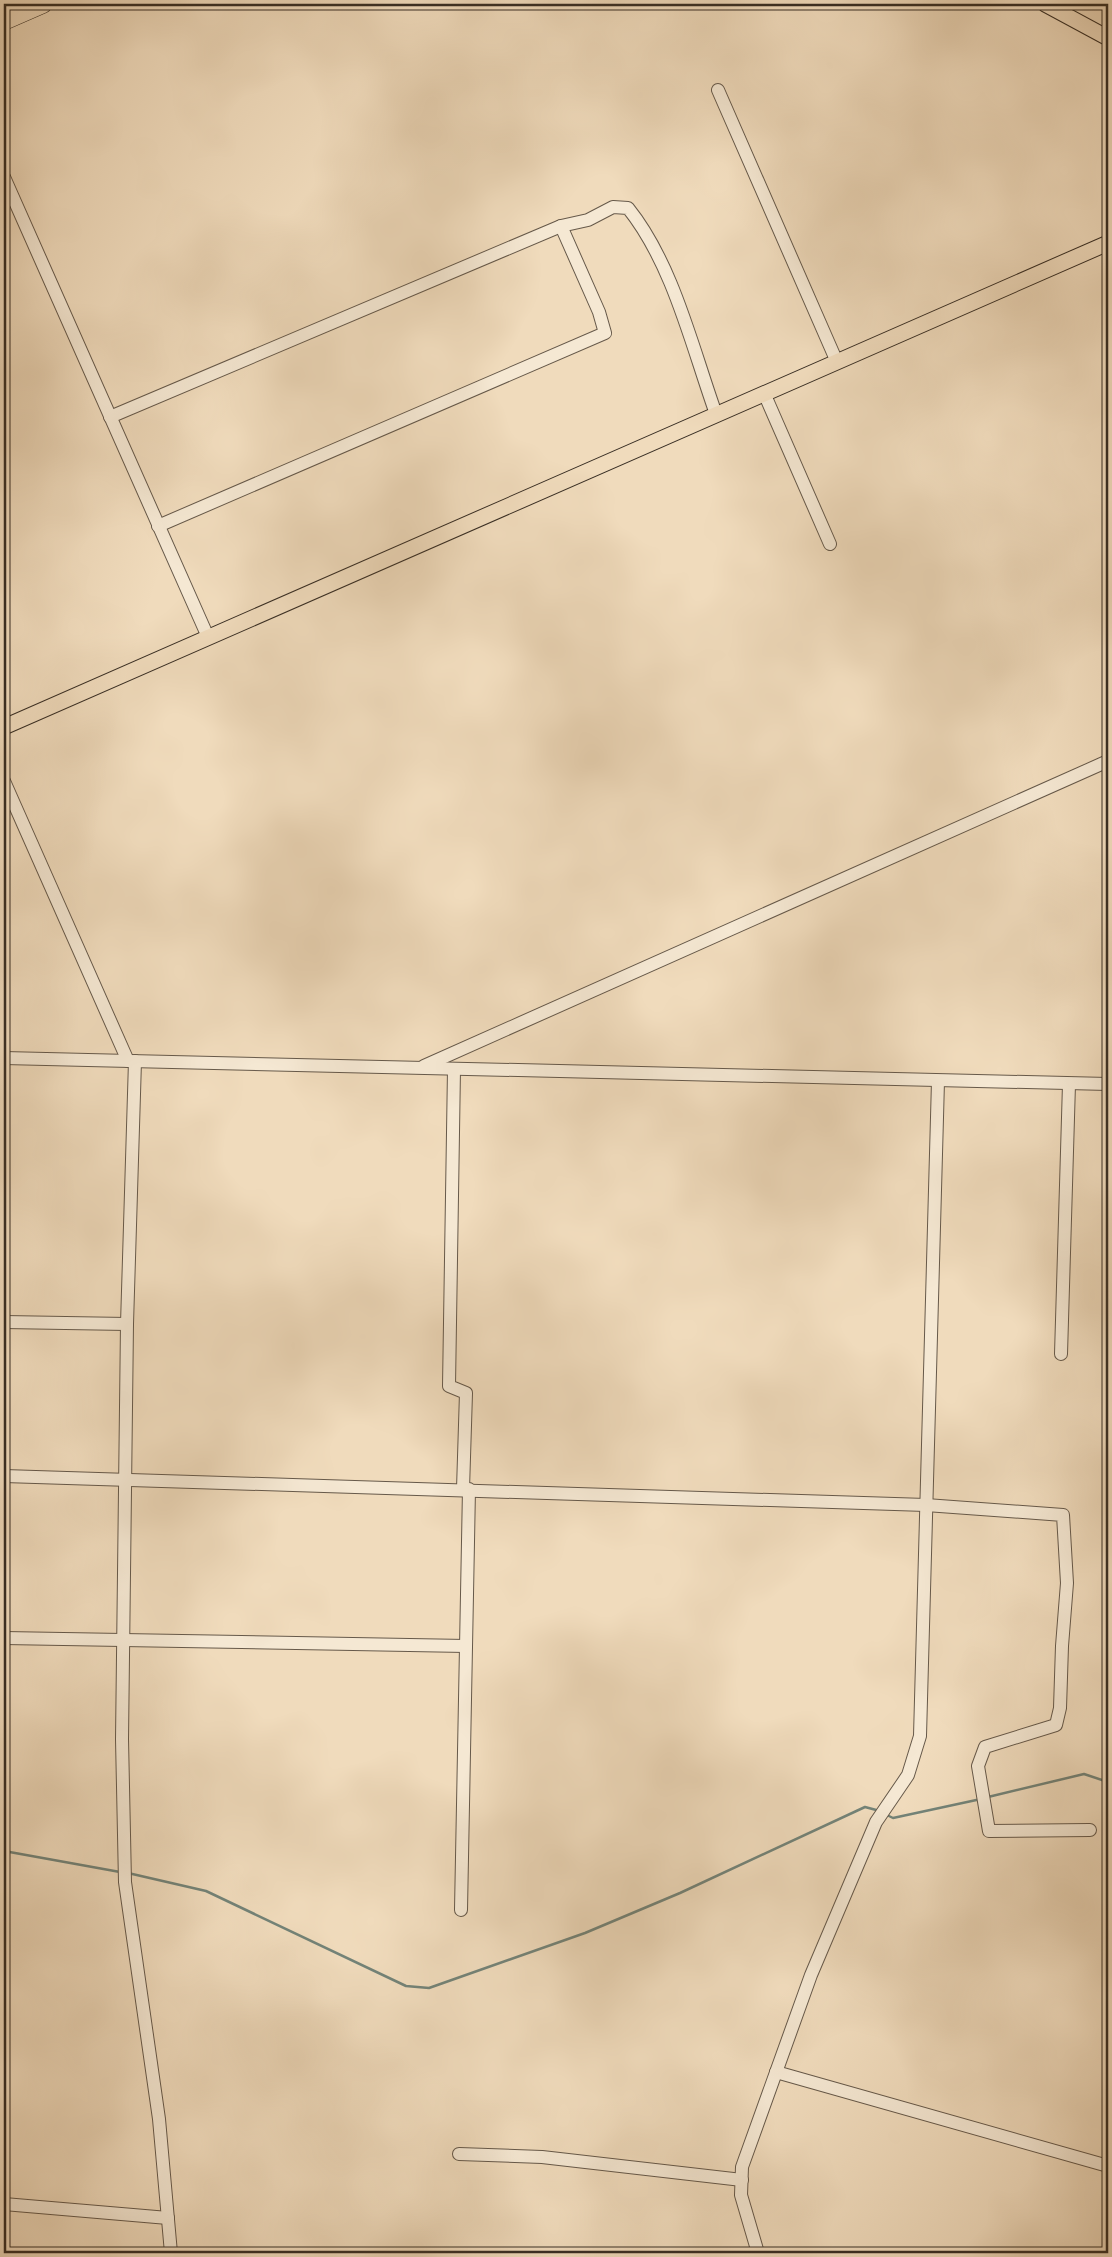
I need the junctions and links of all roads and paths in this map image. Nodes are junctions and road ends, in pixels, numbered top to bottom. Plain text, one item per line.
1 (43, 4) edge
2 (1045, 4) edge
3 (4, 21) edge
4 (1108, 38) edge
5 (718, 90) dead end
6 (4, 177) edge
7 (561, 226) junction
8 (1108, 243) edge
9 (837, 362) junction
10 (764, 393) junction
11 (716, 414) junction
12 (110, 417) junction
13 (158, 526) junction
14 (830, 544) dead end
15 (208, 637) junction
16 (4, 727) edge
17 (1108, 761) edge
18 (4, 781) edge
19 (4, 1058) edge
20 (132, 1061) junction
21 (419, 1068) junction
22 (454, 1069) junction
23 (938, 1081) junction
24 (1069, 1084) junction
25 (1108, 1084) edge
26 (4, 1322) edge
27 (128, 1324) junction
28 (1061, 1354) dead end
29 (4, 1476) edge
30 (125, 1480) junction
31 (466, 1489) junction
32 (926, 1505) junction
33 (4, 1638) edge
34 (123, 1640) junction
35 (466, 1646) junction
36 (1090, 1830) dead end
37 (461, 1910) dead end
38 (776, 2072) junction
39 (459, 2154) dead end
40 (1108, 2166) edge
41 (742, 2180) junction
42 (4, 2204) edge
43 (168, 2218) junction
44 (172, 2253) edge
45 (758, 2253) edge

1 - 3 highway
2 - 4 main road
5 - 9 street
6 - 12 street
7 - 11 street
7 - 12 street
7 - 13 street
8 - 9 main road
9 - 10 main road
10 - 11 main road
10 - 14 street
11 - 15 main road
12 - 13 street
13 - 15 street
15 - 16 main road
17 - 21 street
18 - 20 street
19 - 20 street
20 - 21 street
20 - 27 street
21 - 22 street
22 - 23 street
22 - 31 street
23 - 24 street
23 - 32 street
24 - 25 street
24 - 28 street
26 - 27 street
27 - 30 street
29 - 30 street
30 - 31 street
30 - 34 street
31 - 32 street
31 - 35 street
32 - 36 street
32 - 38 street
33 - 34 street
34 - 35 street
34 - 43 street
35 - 37 street
38 - 40 street
38 - 41 street
39 - 41 street
41 - 45 street
42 - 43 street
43 - 44 street

